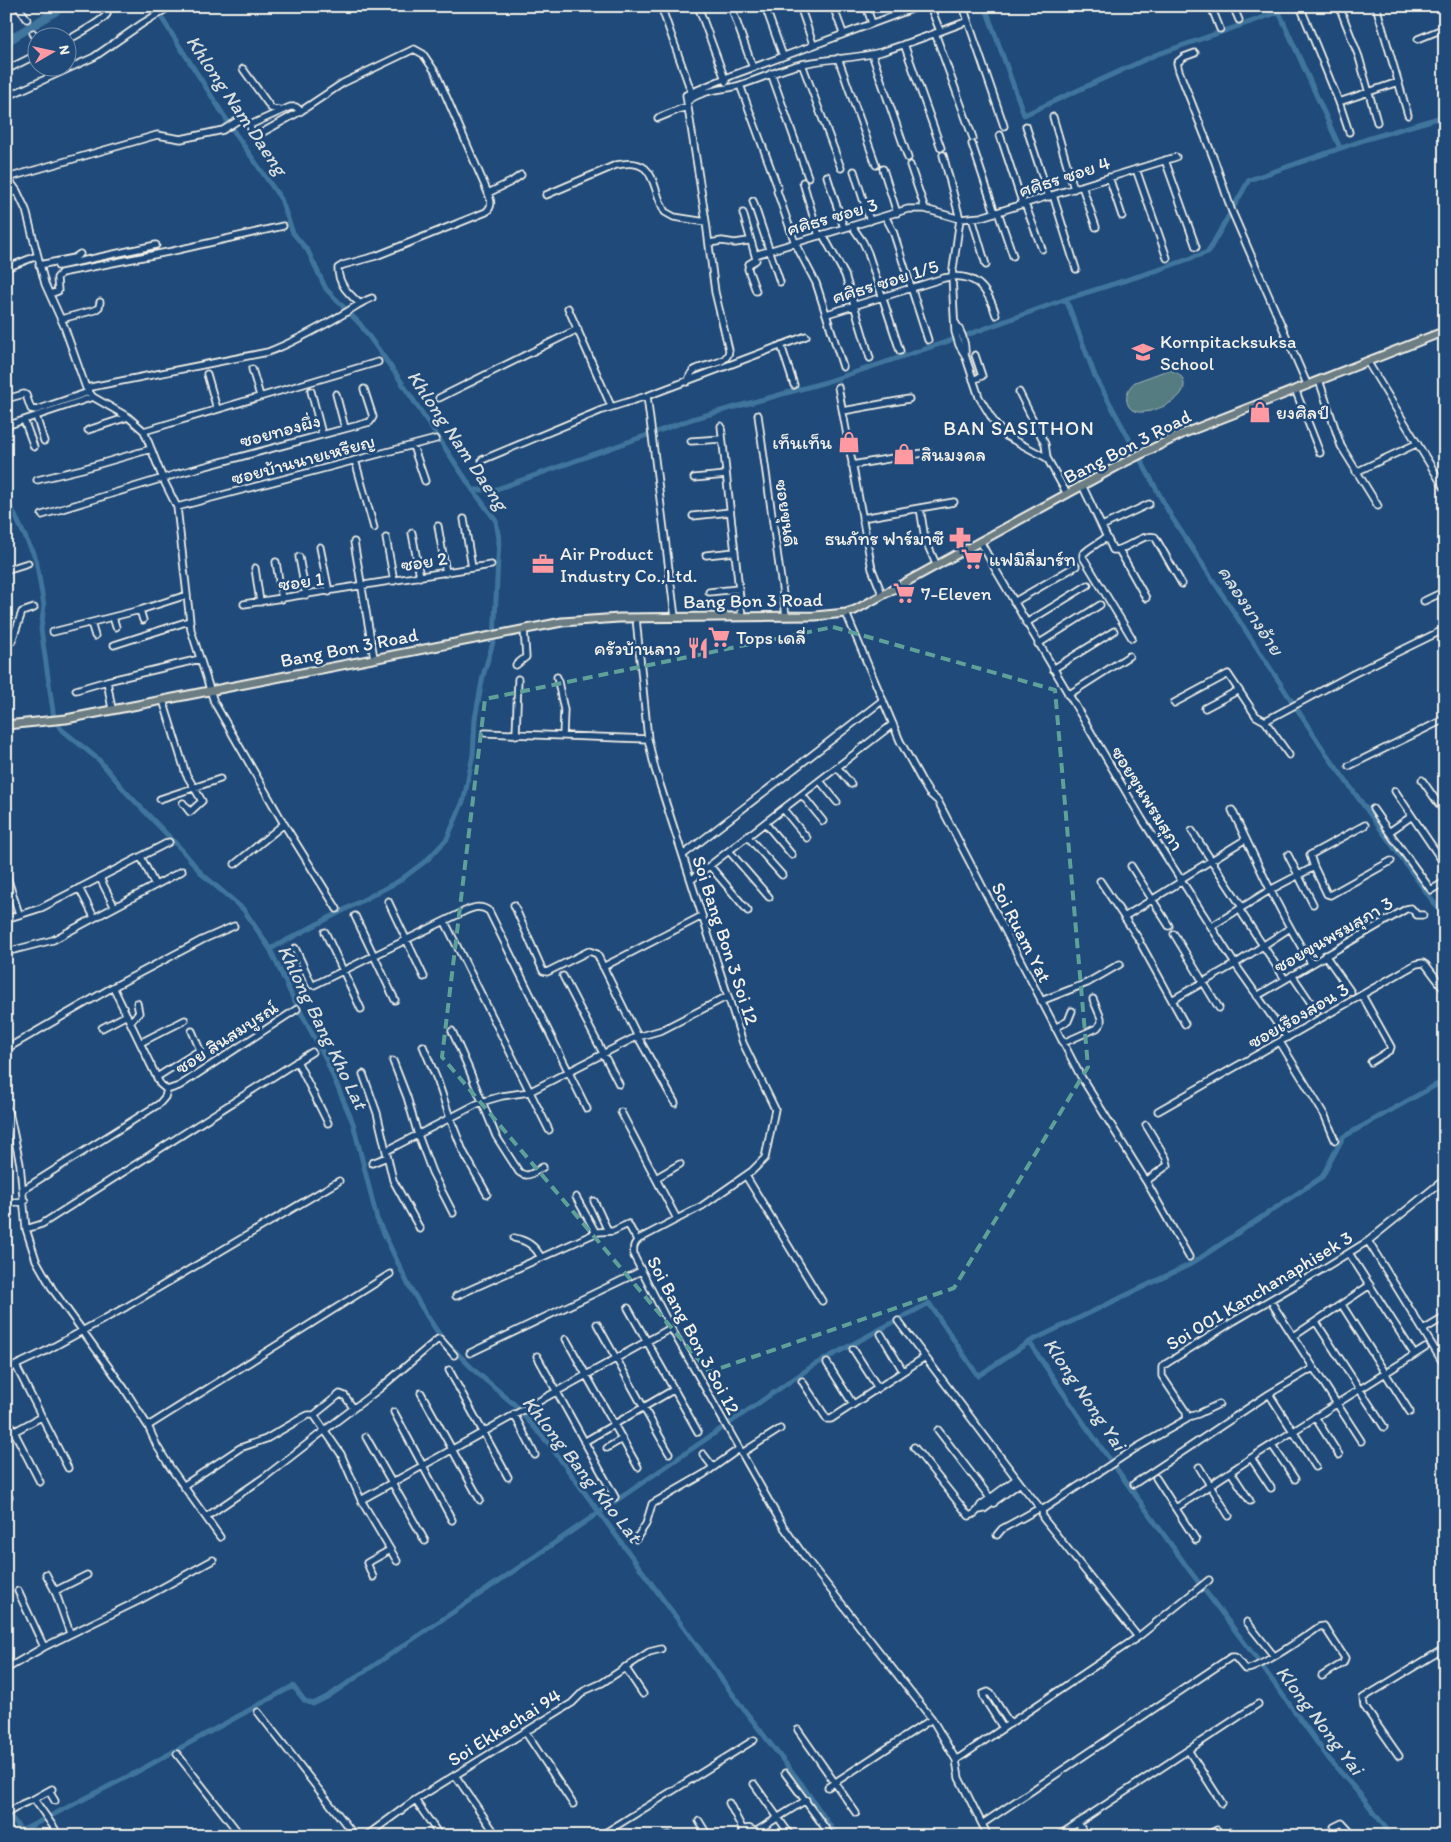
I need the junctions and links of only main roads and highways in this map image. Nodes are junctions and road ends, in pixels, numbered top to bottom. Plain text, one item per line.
1 (1445, 331) edge
2 (6, 725) edge

1 - 2 main road, Bang Bon 3 Road

